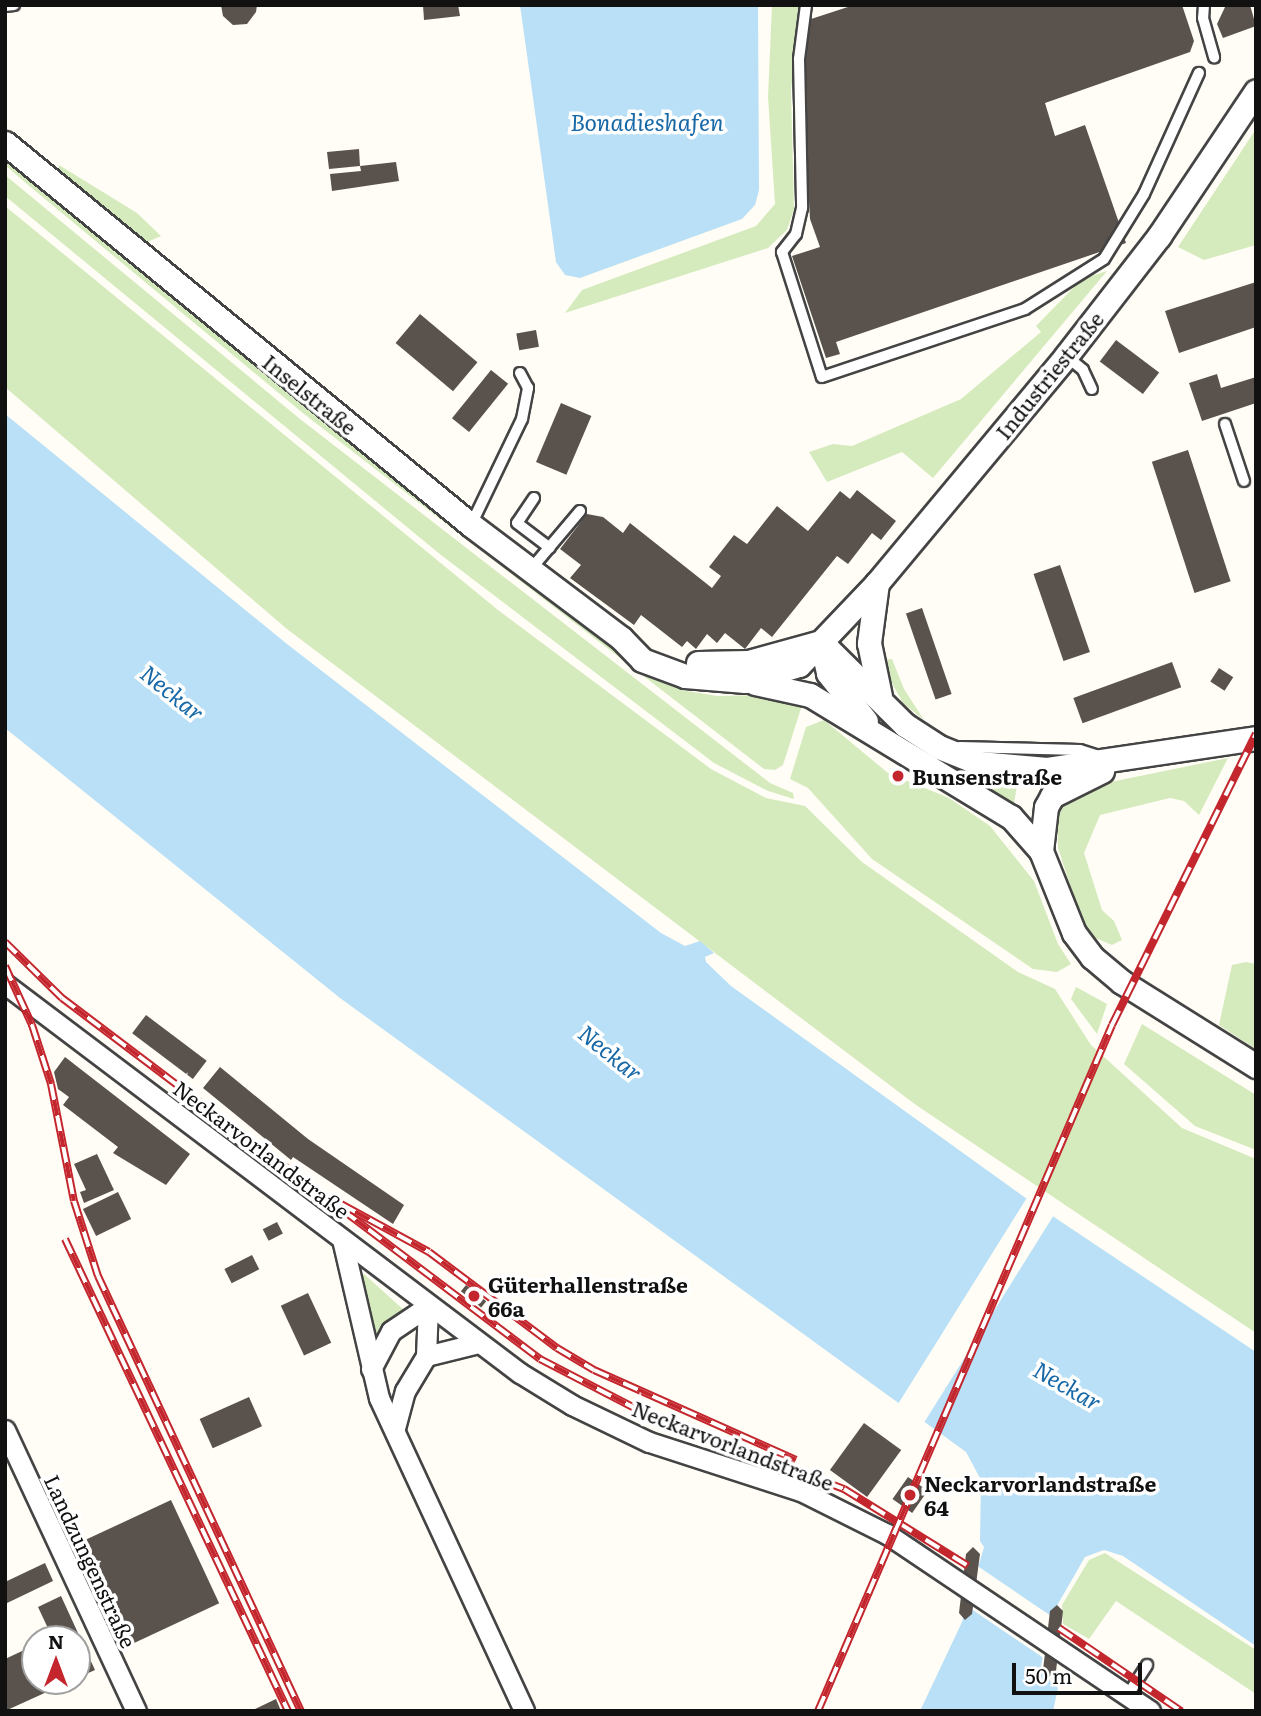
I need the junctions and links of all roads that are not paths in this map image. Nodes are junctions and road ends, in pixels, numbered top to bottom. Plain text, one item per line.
1 (14, 5) edge
2 (806, 5) edge
3 (1204, 5) edge
4 (5, 6) edge
5 (1214, 57) dead end
6 (1199, 73) dead end
7 (1256, 91) edge
8 (5, 143) edge
9 (1066, 356) junction
10 (520, 373) dead end
11 (1092, 389) dead end
12 (1225, 425) dead end
13 (1244, 481) dead end
14 (534, 498) dead end
15 (580, 511) dead end
16 (471, 525) junction
17 (550, 548) junction
18 (530, 571) junction
19 (877, 583) junction
20 (621, 638) junction
21 (821, 642) junction
22 (745, 681) junction
23 (882, 700) junction
24 (875, 732) junction
25 (1256, 737) edge
26 (1122, 761) junction
27 (1041, 851) junction
28 (5, 984) edge
29 (1256, 1066) edge
30 (342, 1240) junction
31 (428, 1306) junction
32 (478, 1343) junction
33 (426, 1356) junction
34 (371, 1369) junction
35 (395, 1427) junction
36 (5, 1430) edge
37 (1147, 1665) dead end
38 (1127, 1696) junction
39 (136, 1711) edge
40 (524, 1711) edge
41 (1150, 1711) edge

1 - 4 lane
2 - 6 lane
3 - 5 lane
7 - 9 street, Industriestraße
8 - 16 street, Inselstraße
9 - 11 lane
9 - 19 street, Industriestraße
10 - 16 lane
12 - 13 lane
14 - 17 lane
15 - 17 lane
16 - 18 street, Inselstraße
17 - 18 lane
18 - 20 street, Inselstraße
19 - 21 street, Industriestraße
19 - 23 street
20 - 21 street, Inselstraße
20 - 22 street, Inselstraße
21 - 22 street, Inselstraße
21 - 23 street
21 - 24 street
22 - 24 street
23 - 26 street
24 - 27 street
25 - 26 street
26 - 27 street
27 - 29 street
28 - 30 street, Neckarvorlandstraße
30 - 31 street, Neckarvorlandstraße
30 - 34 street
31 - 32 street, Neckarvorlandstraße
31 - 33 street
31 - 34 street
32 - 33 street
32 - 38 street, Neckarvorlandstraße
33 - 35 street
34 - 35 street
35 - 40 street
36 - 39 street, Landzungenstraße
37 - 38 lane
38 - 41 street, Neckarvorlandstraße

